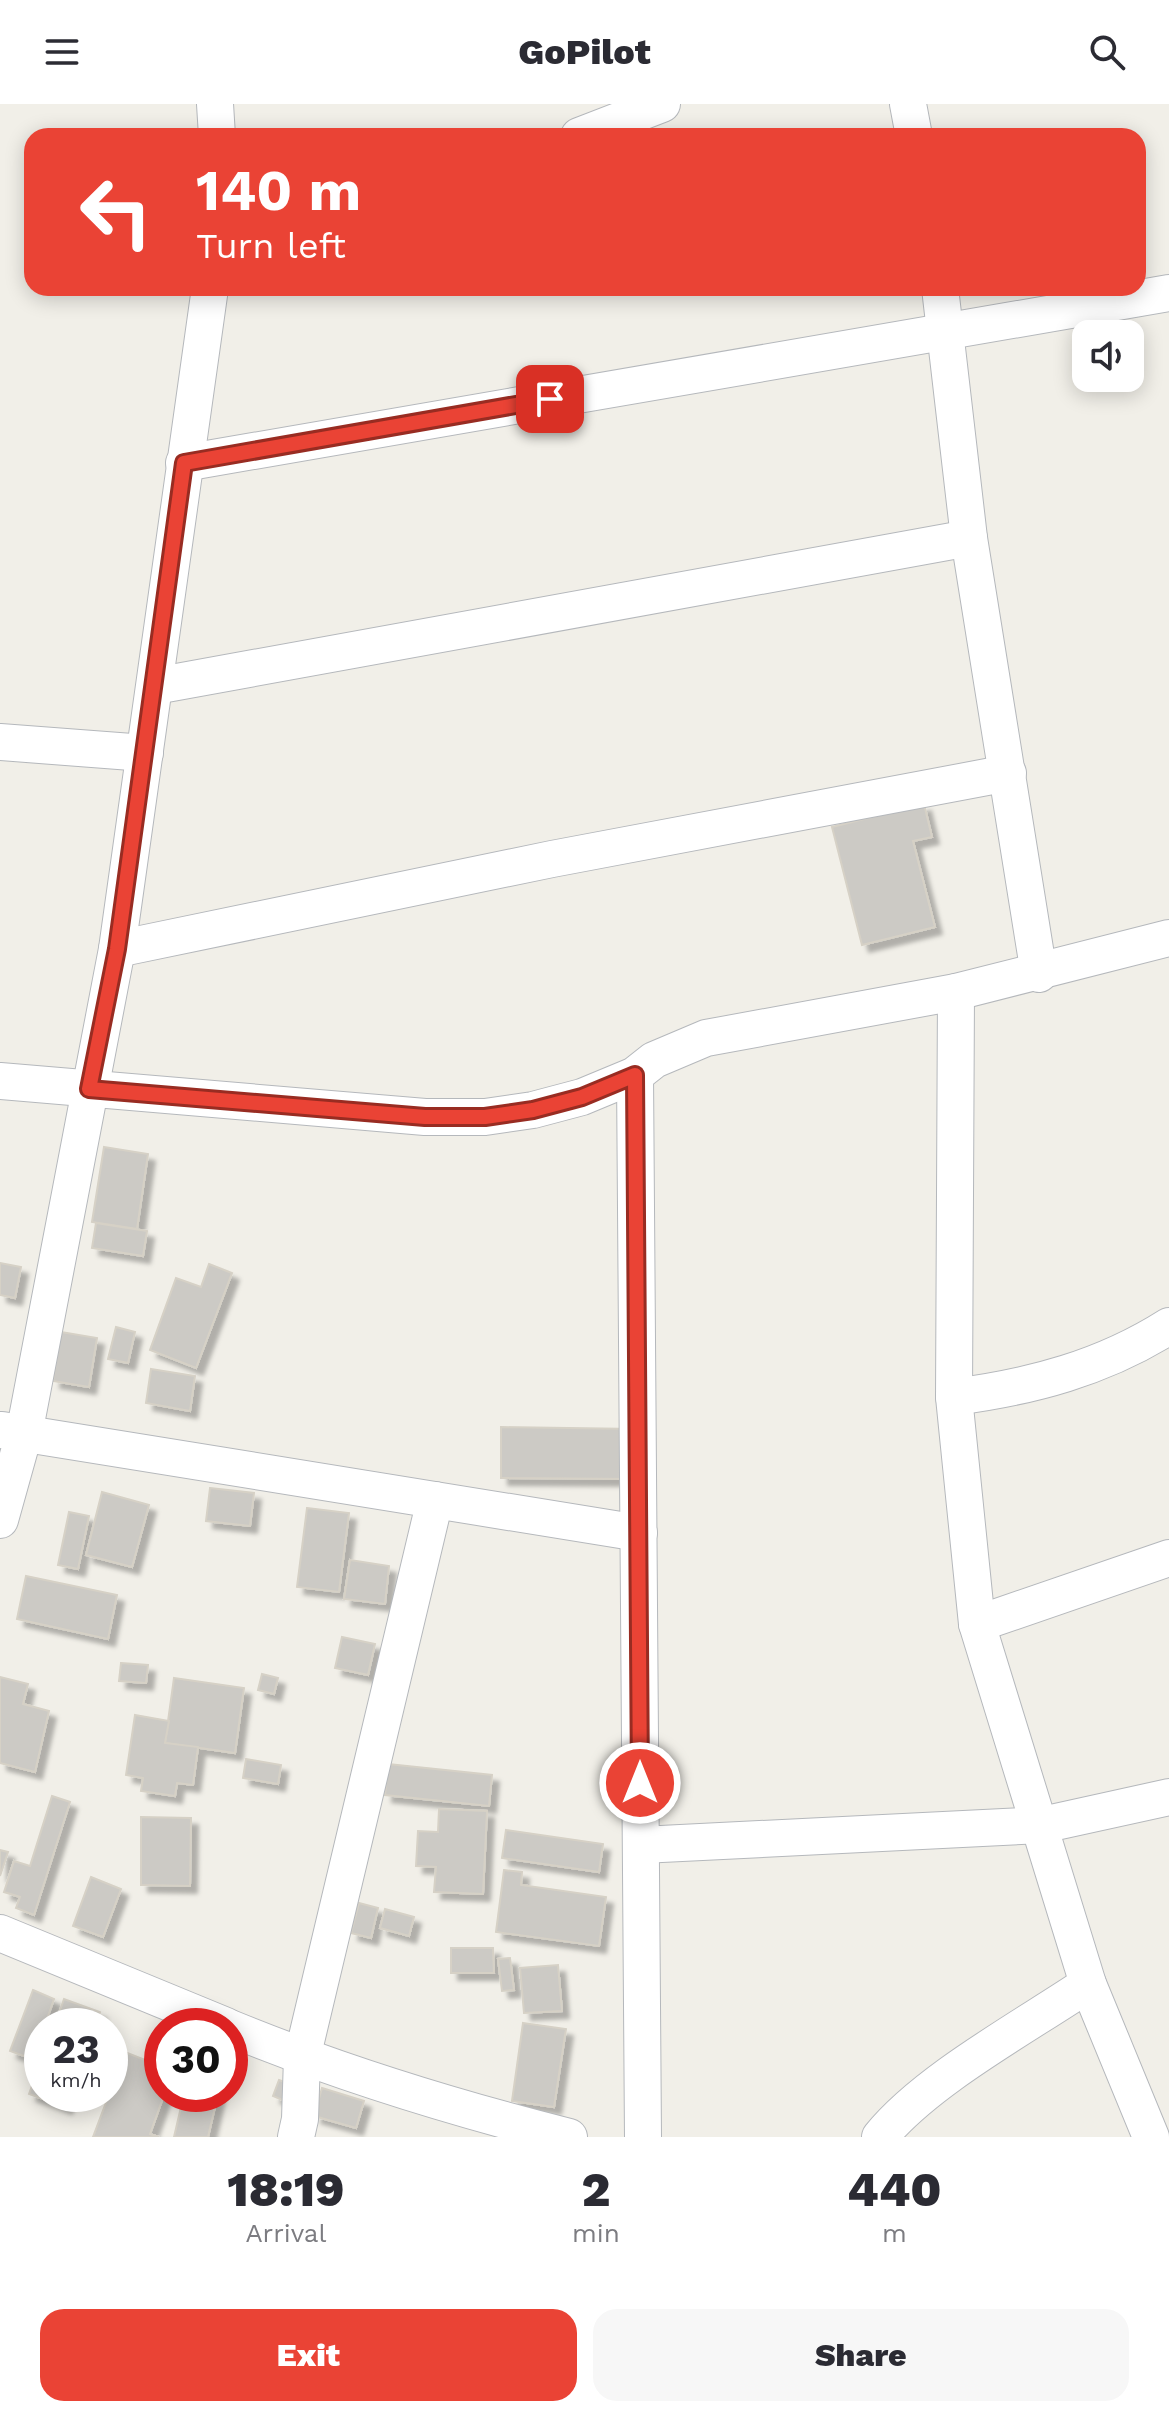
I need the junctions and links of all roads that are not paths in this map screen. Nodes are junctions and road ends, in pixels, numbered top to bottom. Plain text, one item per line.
1 (215, 104) edge
2 (662, 104) edge
3 (908, 104) edge
4 (216, 128) edge
5 (600, 128) edge
6 (912, 128) edge
7 (1169, 293) edge
8 (209, 296) edge
9 (941, 296) edge
10 (947, 329) junction
11 (184, 463) junction
12 (969, 538) junction
13 (155, 686) junction
14 (0, 742) edge
15 (145, 753) junction
16 (1008, 773) junction
17 (1169, 938) edge
18 (117, 949) junction
19 (1039, 974) junction
20 (956, 992) junction
21 (635, 1075) junction
22 (0, 1081) edge
23 (89, 1089) junction
24 (1169, 1326) edge
25 (954, 1397) junction
26 (12, 1432) edge
27 (435, 1500) junction
28 (0, 1520) edge
29 (639, 1533) junction
30 (1169, 1558) edge
31 (977, 1624) junction
32 (1169, 1797) edge
33 (1042, 1825) junction
34 (641, 1845) junction
35 (0, 1933) edge
36 (1088, 1984) junction
37 (182, 2008) edge
38 (248, 2035) edge
39 (302, 2058) junction
40 (296, 2137) edge
41 (569, 2137) edge
42 (643, 2137) edge
43 (880, 2137) edge
44 (1151, 2137) edge

1 - 4 street
2 - 5 street
3 - 6 street
7 - 10 street
8 - 11 street
9 - 10 street
10 - 11 street
10 - 12 street
11 - 13 street
12 - 13 street
12 - 16 street
13 - 15 street
14 - 15 street
15 - 18 street
16 - 18 street
16 - 19 street
17 - 19 street
18 - 23 street
19 - 20 street
20 - 21 street
20 - 25 street
21 - 23 street
21 - 29 street
22 - 23 street
23 - 26 street
24 - 25 street
25 - 31 street
26 - 27 street
26 - 28 street
27 - 29 street
27 - 39 street
29 - 34 street
30 - 31 street
31 - 33 street
32 - 33 street
33 - 34 street
33 - 36 street
34 - 42 street
35 - 37 street
36 - 43 street
36 - 44 street
38 - 39 street
39 - 40 street
39 - 41 street

